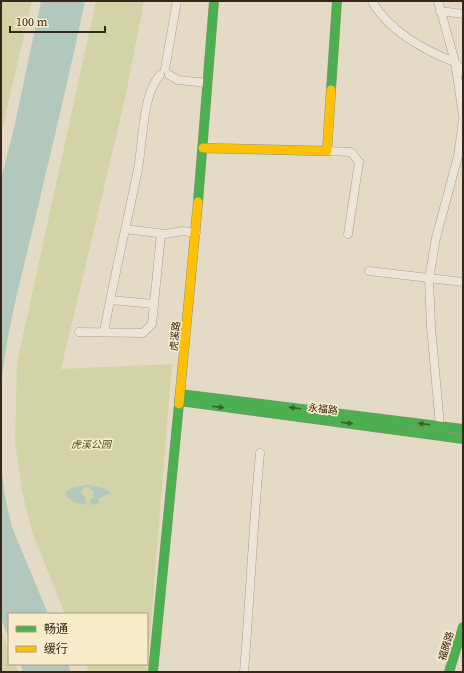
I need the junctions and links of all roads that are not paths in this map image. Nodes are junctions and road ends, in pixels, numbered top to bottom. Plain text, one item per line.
1 (177, 1) edge
2 (214, 1) edge
3 (336, 1) edge
4 (372, 1) edge
5 (438, 1) edge
6 (440, 11) junction
7 (463, 14) edge
8 (459, 62) edge
9 (463, 72) edge
10 (165, 73) junction
11 (207, 83) junction
12 (463, 114) edge
13 (463, 120) edge
14 (203, 148) junction
15 (327, 151) junction
16 (125, 229) junction
17 (196, 233) junction
18 (161, 234) junction
19 (348, 234) dead end
20 (369, 271) dead end
21 (429, 279) junction
22 (463, 282) edge
23 (110, 300) junction
24 (154, 304) junction
25 (79, 332) dead end
26 (104, 332) junction
27 (180, 398) junction
28 (440, 426) junction
29 (463, 429) edge
30 (463, 439) edge
31 (260, 453) dead end
32 (463, 627) edge
33 (153, 672) edge
34 (244, 672) edge
35 (449, 672) edge

1 - 10 street
2 - 11 street, 虎溪路
3 - 15 street
4 - 8 street
5 - 6 street
6 - 7 street
6 - 8 street
8 - 9 street
8 - 12 street
10 - 11 street
10 - 16 street
11 - 14 street, 虎溪路
13 - 21 street
14 - 15 street
14 - 17 street, 虎溪路
15 - 19 street
16 - 18 street
16 - 23 street
17 - 18 street
17 - 27 street, 虎溪路
18 - 24 street
20 - 21 street
21 - 22 street
21 - 28 street
23 - 24 street
23 - 26 street
24 - 26 street
25 - 26 street
28 -> 27 street, 永福路
27 -> 30 street, 永福路
27 - 33 street, 虎溪路
28 - 29 street, 永福路
31 - 34 street
32 - 35 street, 福腾路

